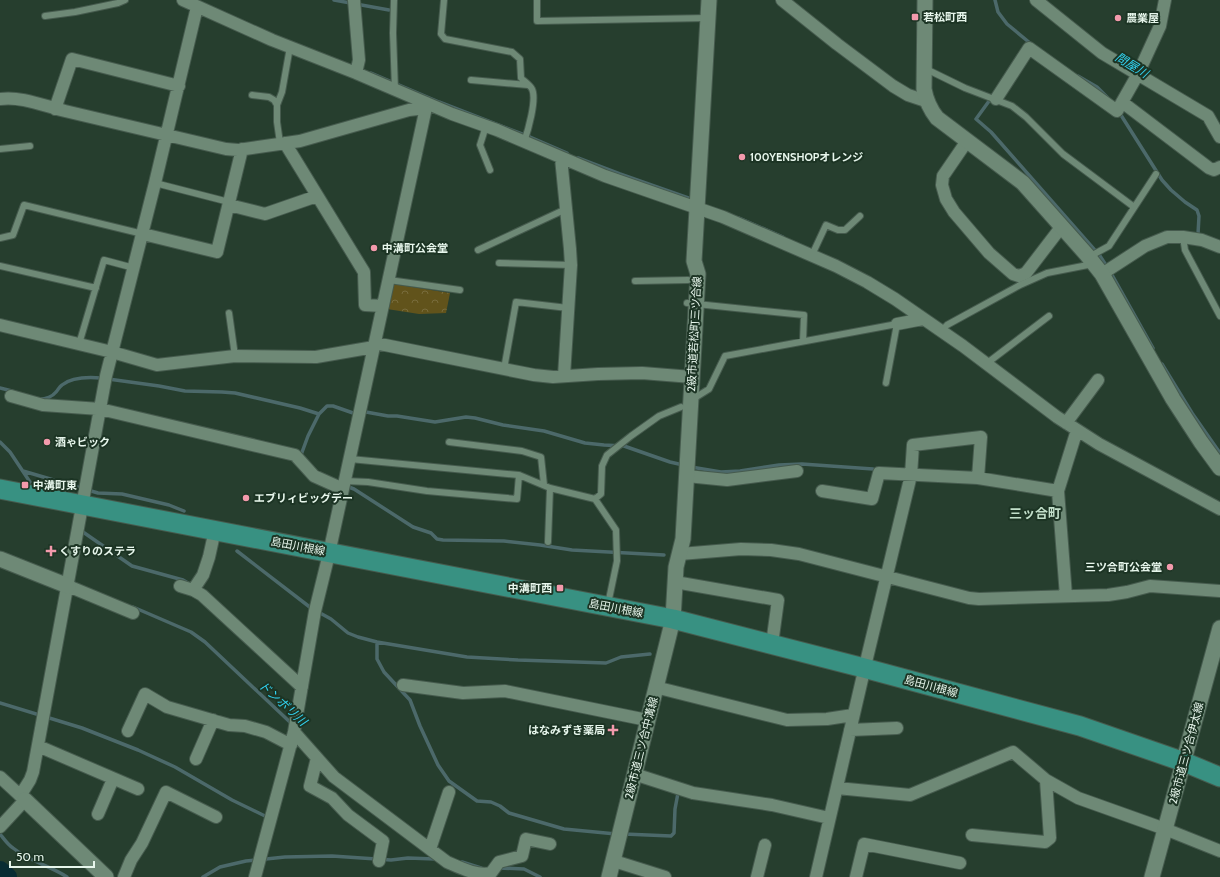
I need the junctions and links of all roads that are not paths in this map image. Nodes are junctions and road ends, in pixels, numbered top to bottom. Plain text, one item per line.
1 (125, 0) edge
2 (183, 0) edge
3 (354, 0) edge
4 (394, 0) edge
5 (444, 0) edge
6 (537, 0) edge
7 (709, 0) edge
8 (782, 0) edge
9 (925, 0) edge
10 (1036, 0) edge
11 (1165, 0) edge
12 (197, 7) junction
13 (45, 16) dead end
14 (708, 18) junction
15 (290, 47) junction
16 (924, 68) junction
17 (356, 73) junction
18 (1138, 74) junction
19 (472, 80) dead end
20 (528, 85) junction
21 (179, 86) junction
22 (395, 90) junction
23 (252, 95) dead end
24 (0, 99) edge
25 (996, 100) junction
26 (926, 101) junction
27 (1122, 102) junction
28 (277, 105) junction
29 (427, 106) junction
30 (55, 109) junction
31 (486, 126) junction
32 (167, 135) junction
33 (1220, 137) edge
34 (967, 141) junction
35 (524, 142) junction
36 (282, 143) junction
37 (30, 146) dead end
38 (242, 149) junction
39 (0, 150) edge
40 (561, 158) junction
41 (1220, 167) edge
42 (490, 170) dead end
43 (1156, 174) dead end
44 (156, 183) junction
45 (317, 196) junction
46 (229, 203) junction
47 (1134, 207) junction
48 (697, 208) junction
49 (566, 209) junction
50 (860, 216) dead end
51 (1062, 226) junction
52 (143, 234) junction
53 (1183, 237) junction
54 (0, 238) edge
55 (1220, 247) edge
56 (478, 250) dead end
57 (812, 255) junction
58 (694, 261) junction
59 (499, 263) dead end
60 (1095, 265) junction
61 (0, 266) edge
62 (570, 266) junction
63 (134, 268) junction
64 (389, 280) junction
65 (688, 280) junction
66 (635, 281) dead end
67 (96, 288) junction
68 (460, 290) dead end
69 (692, 304) junction
70 (383, 306) junction
71 (568, 308) junction
72 (229, 313) dead end
73 (1050, 316) dead end
74 (1220, 316) edge
75 (924, 319) junction
76 (897, 324) junction
77 (0, 325) edge
78 (941, 331) junction
79 (803, 341) junction
80 (79, 344) junction
81 (374, 345) junction
82 (112, 352) junction
83 (235, 356) junction
84 (986, 364) junction
85 (504, 369) junction
86 (564, 376) junction
87 (688, 376) junction
88 (1098, 380) dead end
89 (886, 383) dead end
90 (11, 396) dead end
91 (686, 403) junction
92 (100, 409) junction
93 (1066, 423) junction
94 (1077, 430) junction
95 (449, 442) dead end
96 (350, 459) junction
97 (1220, 468) edge
98 (797, 471) dead end
99 (519, 475) junction
100 (911, 475) junction
101 (687, 476) junction
102 (978, 478) junction
103 (344, 485) junction
104 (544, 486) junction
105 (550, 488) junction
106 (0, 489) edge
107 (822, 491) dead end
108 (1058, 491) junction
109 (84, 493) junction
110 (595, 499) junction
111 (1220, 509) edge
112 (214, 530) junction
113 (548, 542) dead end
114 (329, 552) junction
115 (0, 559) edge
116 (678, 561) junction
117 (886, 576) junction
118 (675, 582) junction
119 (68, 586) junction
120 (180, 586) dead end
121 (193, 590) junction
122 (1220, 591) edge
123 (1066, 596) junction
124 (608, 606) junction
125 (133, 614) dead end
126 (673, 619) junction
127 (1220, 628) edge
128 (772, 644) junction
129 (864, 668) junction
130 (403, 685) dead end
131 (302, 687) junction
132 (655, 687) junction
133 (853, 715) junction
134 (213, 720) junction
135 (647, 720) junction
136 (897, 728) dead end
137 (850, 730) junction
138 (128, 731) dead end
139 (294, 732) junction
140 (291, 744) junction
141 (38, 746) junction
142 (317, 758) junction
143 (196, 759) dead end
144 (1184, 762) junction
145 (634, 774) junction
146 (0, 777) edge
147 (1220, 777) edge
148 (113, 778) junction
149 (1046, 780) junction
150 (837, 788) junction
151 (138, 789) dead end
152 (449, 792) dead end
153 (22, 798) junction
154 (98, 814) dead end
155 (216, 817) dead end
156 (829, 818) junction
157 (0, 827) edge
158 (1165, 829) junction
159 (972, 835) dead end
160 (550, 844) dead end
161 (765, 845) dead end
162 (430, 849) junction
163 (1220, 851) edge
164 (379, 861) dead end
165 (614, 861) junction
166 (960, 864) dead end
167 (485, 876) edge
168 (106, 877) edge
169 (124, 877) edge
170 (255, 877) edge
171 (609, 877) edge
172 (665, 877) edge
173 (757, 877) edge
174 (816, 877) edge
175 (856, 877) edge
176 (1152, 877) edge

1 - 13 lane
2 - 12 street
3 - 17 street
4 - 22 lane
5 - 20 lane
6 - 14 lane
7 - 14 street, 2級市道若松町三ツ合線
8 - 26 street
9 - 16 street
10 - 18 street
11 - 18 street
12 - 15 street
12 - 21 street
14 - 48 street, 2級市道若松町三ツ合線
15 - 17 street
15 - 28 lane
16 - 25 lane
16 - 26 street
17 - 22 street
18 - 27 street
18 - 33 street
19 - 20 lane
20 - 35 lane
21 - 30 street
21 - 32 street
22 - 29 street
23 - 28 lane
24 - 30 street
25 - 27 street
25 - 47 lane
26 - 34 street
27 - 41 street
28 - 36 lane
29 - 31 street
29 - 36 street
29 - 64 street
30 - 32 street
31 - 35 street
31 - 42 lane
32 - 38 street
32 - 44 street
34 - 51 street
34 - 51 street
35 - 40 street
36 - 38 street
36 - 45 street
37 - 39 lane
38 - 46 street
40 - 48 street
40 - 49 street
43 - 47 lane
44 - 46 lane
44 - 52 street
45 - 46 street
45 - 70 street
46 - 52 street
47 - 60 lane
48 - 57 street
48 - 58 street, 2級市道若松町三ツ合線
49 - 56 lane
49 - 62 street
50 - 57 lane
51 - 60 street
52 - 54 lane
52 - 63 street
53 - 55 street
53 - 60 street
53 - 74 lane
57 - 75 street
58 - 65 street
58 - 69 street, 2級市道若松町三ツ合線
59 - 62 lane
60 - 78 lane
60 - 97 street
61 - 67 lane
62 - 71 street
63 - 67 lane
63 - 82 street
64 - 68 lane
64 - 70 street
65 - 66 lane
65 - 69 street
67 - 80 lane
69 - 79 lane
69 - 87 street, 2級市道若松町三ツ合線
70 - 81 street
71 - 85 lane
71 - 86 street
72 - 83 lane
73 - 84 lane
75 - 76 street
75 - 78 street
76 - 79 lane
76 - 89 lane
77 - 80 street
78 - 84 street
79 - 91 lane
80 - 82 street
81 - 83 street
81 - 85 street
81 - 96 street
82 - 83 street
82 - 92 street
84 - 93 street
85 - 86 street
86 - 87 street
87 - 91 street, 2級市道若松町三ツ合線
88 - 93 street
90 - 92 street
91 - 101 street, 2級市道若松町三ツ合線
91 - 110 lane
91 - 116 street
92 - 103 street
92 - 109 street
93 - 94 street
94 - 108 street
94 - 111 street
95 - 104 lane
96 - 99 lane
96 - 103 street
98 - 101 street
99 - 103 lane
99 - 104 lane
100 - 102 street
100 - 102 street
100 - 107 street
100 - 117 street
101 - 116 street, 2級市道若松町三ツ合線
102 - 108 street
103 - 114 street
104 - 105 lane
105 - 110 lane
105 - 113 lane
106 - 109 main road, 島田川根線
108 - 123 street
109 - 112 main road, 島田川根線
109 - 119 street
110 - 124 lane
112 - 114 main road, 島田川根線
112 - 121 street
114 - 124 main road, 島田川根線
114 - 131 street
115 - 119 street
116 - 117 street
116 - 118 street, 2級市道若松町三ツ合線
117 - 123 street
117 - 129 street
118 - 126 street, 2級市道若松町三ツ合線
118 - 128 street
119 - 125 street
119 - 141 street
120 - 121 street
121 - 131 street
122 - 123 street
124 - 126 main road, 島田川根線
126 - 128 main road, 島田川根線
126 - 132 street, 2級市道三ツ合中溝線
127 - 144 street, 2級市道三ツ合伊太線
128 - 129 main road, 島田川根線
129 - 133 street
129 - 144 main road, 島田川根線
130 - 135 street
131 - 139 street
132 - 133 street
132 - 135 street, 2級市道三ツ合中溝線
133 - 137 street
134 - 138 street
134 - 140 street
134 - 143 street
135 - 145 street, 2級市道三ツ合中溝線
136 - 137 street
137 - 150 street
139 - 140 street
139 - 142 street
140 - 170 street
141 - 148 street
141 - 153 street
142 - 162 street
142 - 164 street
144 - 147 main road, 島田川根線
144 - 158 street, 2級市道三ツ合伊太線
145 - 156 street
145 - 165 street, 2級市道三ツ合中溝線
146 - 153 street
148 - 151 street
148 - 154 street
149 - 150 street
149 - 158 street
149 - 159 street
150 - 156 street
152 - 162 street
153 - 157 street
153 - 168 street
155 - 169 street
156 - 174 street
158 - 163 street
158 - 176 street, 2級市道三ツ合伊太線
160 - 167 street
161 - 173 street
162 - 167 street
165 - 171 street, 2級市道三ツ合中溝線
165 - 172 street
166 - 175 street

